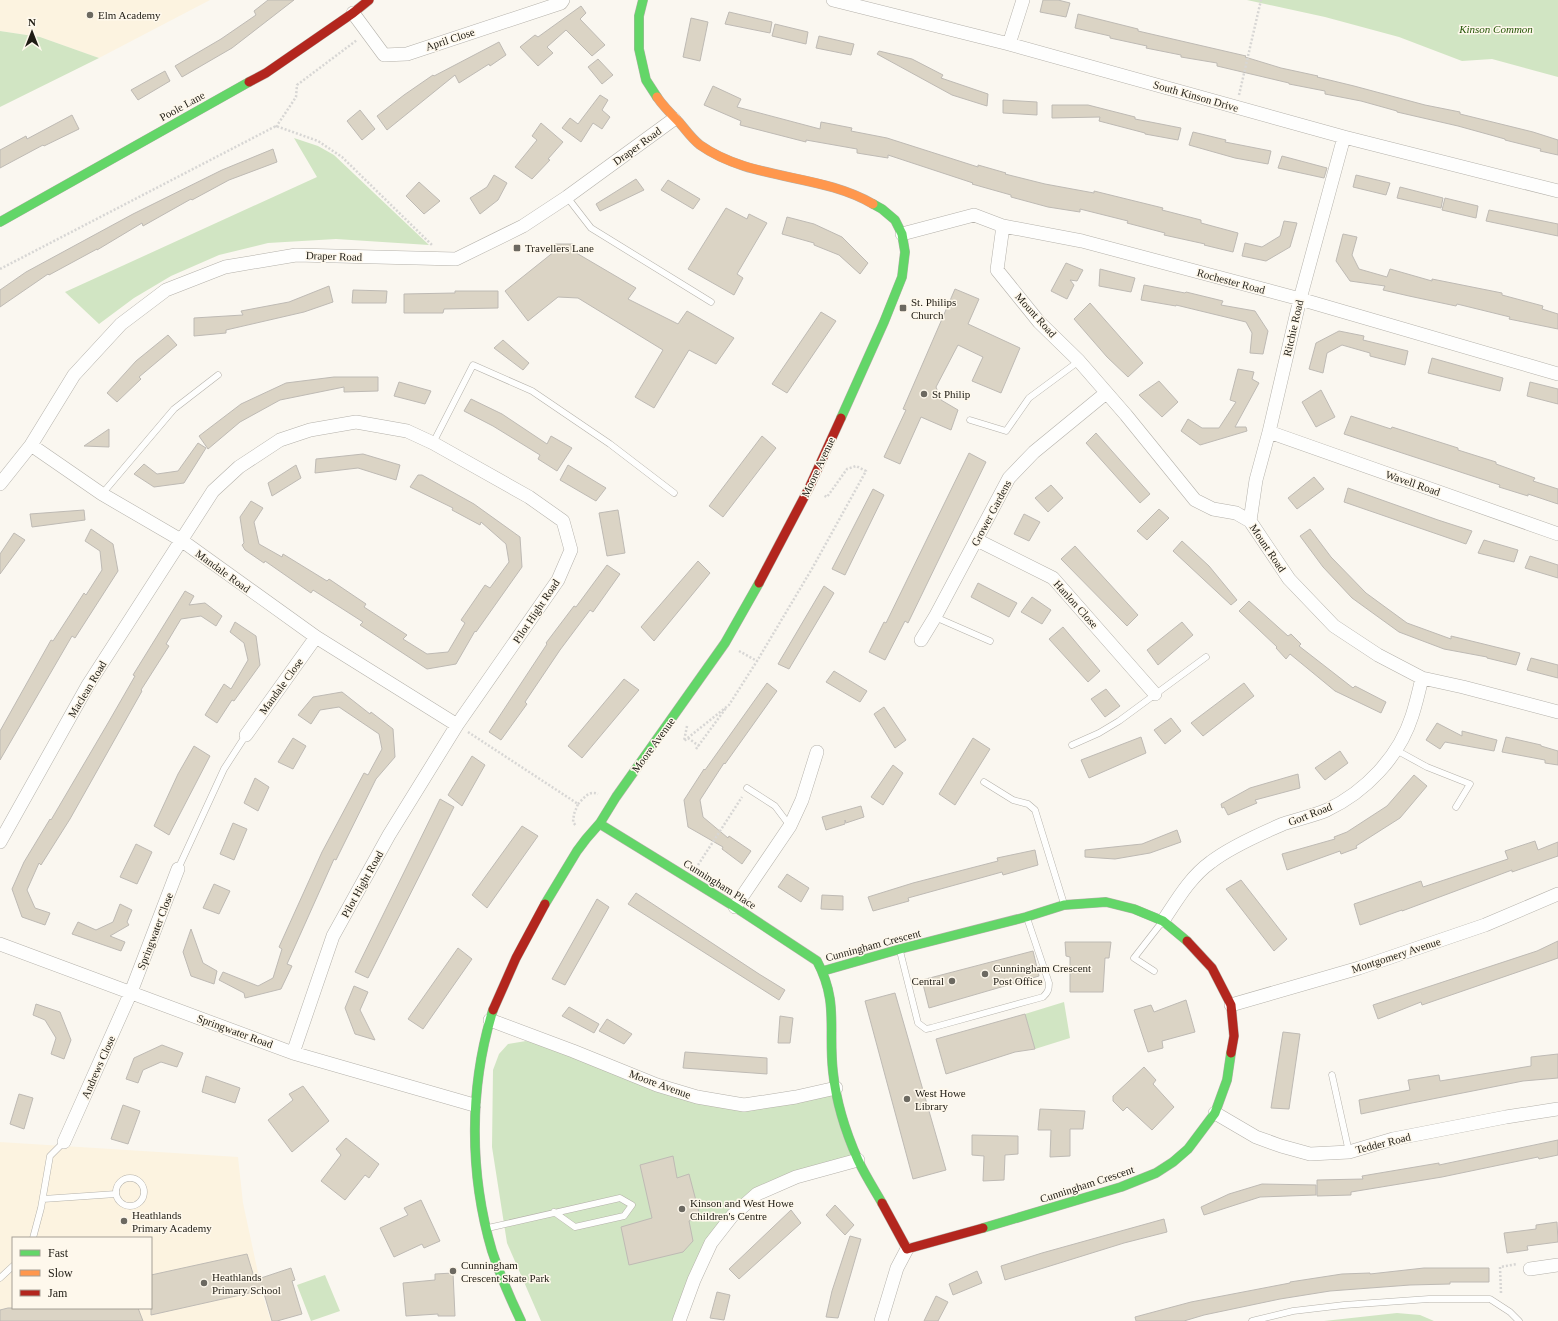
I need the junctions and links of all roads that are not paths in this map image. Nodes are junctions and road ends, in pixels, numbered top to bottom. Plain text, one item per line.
1 (369, 0) edge
2 (563, 0) edge
3 (643, 0) edge
4 (834, 0) edge
5 (1023, 0) edge
6 (353, 13) junction
7 (1009, 44) junction
8 (674, 119) junction
9 (1344, 138) junction
10 (1558, 191) edge
11 (567, 198) junction
12 (0, 222) edge
13 (1003, 226) junction
14 (902, 234) junction
15 (1300, 299) junction
16 (711, 302) dead end
17 (1079, 361) junction
18 (1558, 374) edge
19 (218, 375) dead end
20 (1106, 393) junction
21 (970, 420) dead end
22 (1269, 432) junction
23 (433, 442) junction
24 (31, 445) junction
25 (0, 484) edge
26 (674, 493) dead end
27 (102, 494) junction
28 (1250, 521) junction
29 (1558, 534) edge
30 (181, 540) junction
31 (977, 540) junction
32 (935, 617) junction
33 (316, 637) junction
34 (921, 640) dead end
35 (990, 641) dead end
36 (1206, 657) dead end
37 (1422, 678) junction
38 (1155, 694) junction
39 (1558, 712) edge
40 (458, 725) junction
41 (246, 735) joint
42 (1072, 745) dead end
43 (1396, 750) junction
44 (817, 752) dead end
45 (984, 782) dead end
46 (748, 788) road end
47 (1456, 807) dead end
48 (600, 824) junction
49 (790, 826) junction
50 (0, 842) edge
51 (178, 869) joint
52 (1558, 894) edge
53 (1064, 905) junction
54 (735, 907) junction
55 (1026, 917) junction
56 (1163, 921) junction
57 (0, 944) edge
58 (900, 949) junction
59 (823, 971) junction
60 (1154, 971) dead end
61 (131, 992) junction
62 (1230, 1004) junction
63 (490, 1020) junction
64 (293, 1053) junction
65 (1332, 1075) dead end
66 (836, 1088) junction
67 (474, 1105) junction
68 (1558, 1109) edge
69 (1216, 1113) junction
70 (64, 1142) joint
71 (1349, 1152) junction
72 (858, 1160) junction
73 (116, 1194) junction
74 (43, 1199) junction
75 (554, 1212) junction
76 (486, 1228) junction
77 (32, 1237) edge
78 (907, 1249) junction
79 (1558, 1265) edge
80 (12, 1267) edge
81 (1530, 1269) dead end
82 (0, 1278) edge
83 (521, 1321) edge
84 (679, 1321) edge
85 (881, 1321) edge
86 (1252, 1321) edge
87 (1519, 1321) edge

1 - 6 street, Poole Lane
2 - 6 street, April Close
3 - 8 street, Moore Avenue
4 - 7 street, South Kinson Drive
5 - 7 street
6 - 12 street, Poole Lane
7 - 9 street, South Kinson Drive
8 - 11 street, Draper Road
8 - 14 street, Moore Avenue
9 - 10 street, South Kinson Drive
9 - 15 street, Ritchie Road
11 - 16 lane
11 - 24 street, Draper Road
13 - 14 street, Rochester Road
13 - 15 street, Rochester Road
13 - 17 street, Mount Road
14 - 48 street, Moore Avenue
15 - 18 street, Rochester Road
15 - 22 street, Ritchie Road
17 - 20 street, Mount Road
17 - 21 lane
19 - 27 lane
20 - 28 street, Mount Road
20 - 31 street, Grower Gardens
22 - 28 street, Ritchie Road
22 - 29 street, Wavell Road
23 - 26 lane
23 - 30 street, Pilot Hight Road
23 - 40 street, Pilot Hight Road
24 - 25 street
24 - 27 street, Mandale Road
27 - 30 street, Mandale Road
28 - 37 street, Mount Road
30 - 33 street, Mandale Road
30 - 50 street, Maclean Road
31 - 32 street, Grower Gardens
31 - 38 street, Hanlon Close
32 - 34 street, Grower Gardens
32 - 35 lane
33 - 40 street, Mandale Road
33 - 41 street, Mandale Close
36 - 38 lane
37 - 39 street, Mount Road
37 - 43 street, Gort Road
38 - 42 lane
40 - 64 street, Pilot Hight Road
41 - 51 lane
43 - 47 lane
43 - 56 street, Gort Road
44 - 49 street
45 - 53 lane
46 - 49 lane
48 - 54 street, Cunningham Place
48 - 63 street, Moore Avenue
49 - 54 street
51 - 61 street, Springwater Close
52 - 62 street, Montgomery Avenue
53 - 55 street, Cunningham Crescent
53 - 56 street, Cunningham Crescent
54 - 59 street, Cunningham Place
55 - 58 street, Cunningham Crescent
55 - 58 lane
56 - 60 lane
56 - 62 street, Cunningham Crescent
57 - 61 street, Springwater Road
58 - 59 street, Cunningham Crescent
59 - 66 street, Cunningham Crescent
61 - 64 street, Springwater Road
61 - 70 street, Andrews Close
62 - 69 street, Cunningham Crescent
63 - 66 street, Moore Avenue
63 - 67 street, Moore Avenue
64 - 67 street, Springwater Road
65 - 71 lane
66 - 72 street, Cunningham Crescent
67 - 76 street, Moore Avenue
68 - 71 street, Tedder Road
69 - 71 street, Tedder Road
69 - 78 street, Cunningham Crescent
70 - 74 lane
72 - 78 street, Cunningham Crescent
72 - 84 street
73 - 73 lane
73 - 74 lane
74 - 77 lane
75 - 75 lane
75 - 76 lane
76 - 83 street, Moore Avenue
78 - 85 street
79 - 81 street
80 - 82 lane
86 - 87 lane

